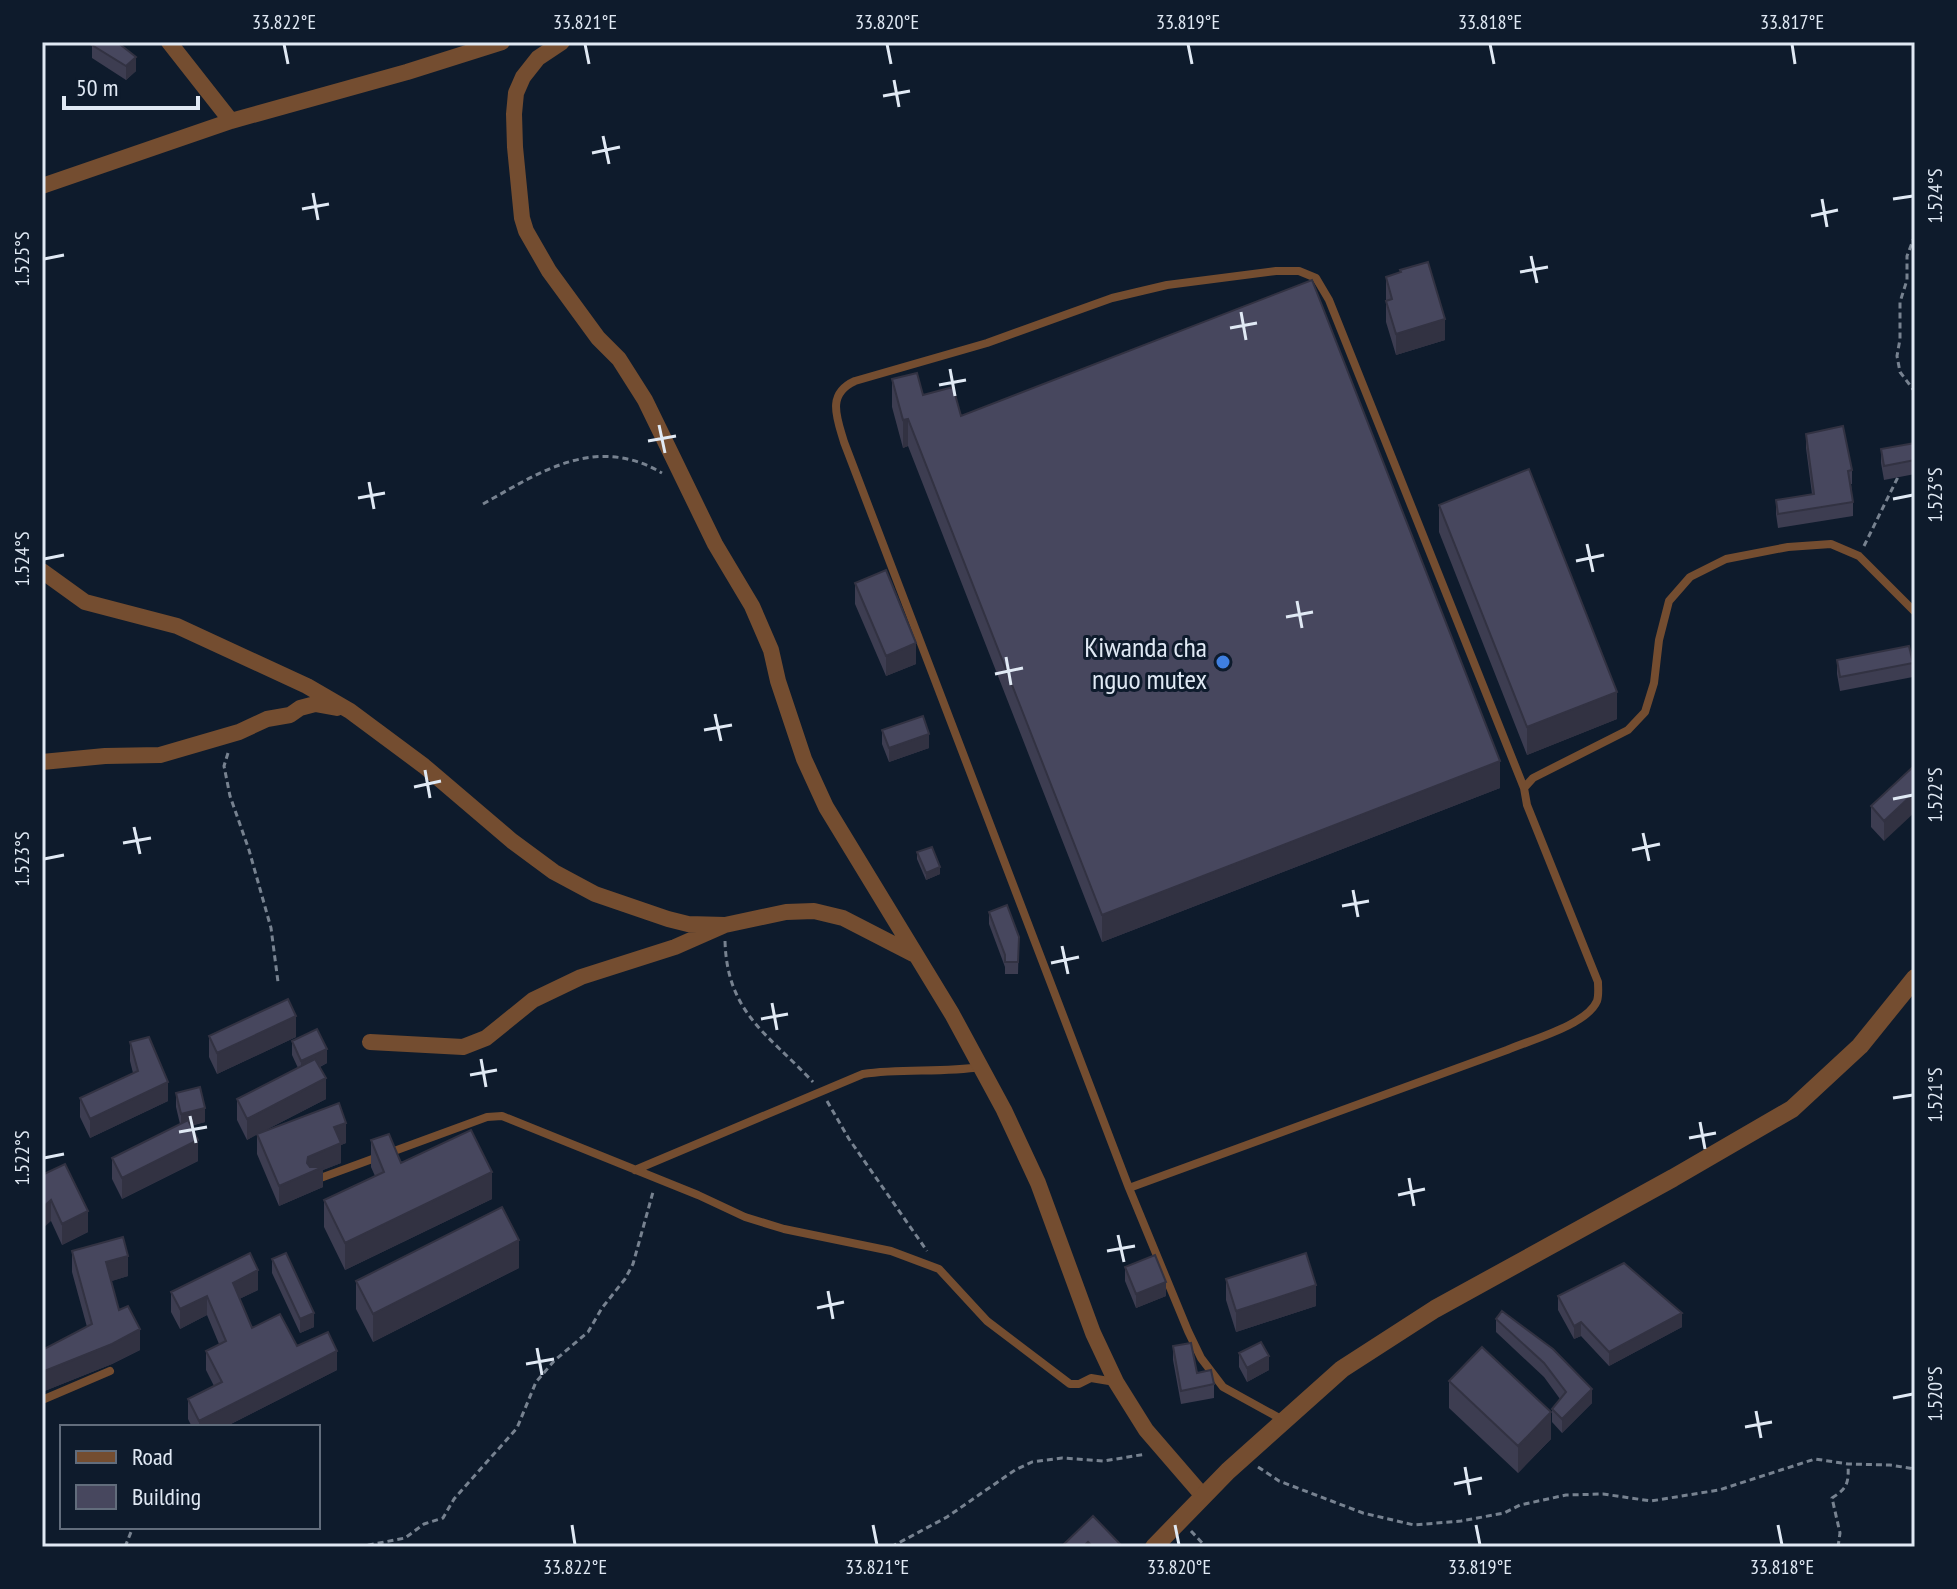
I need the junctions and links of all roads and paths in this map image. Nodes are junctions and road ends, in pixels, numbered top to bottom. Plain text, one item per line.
1 (169, 42) edge
2 (502, 42) edge
3 (562, 42) edge
4 (231, 121) junction
5 (42, 186) edge
6 (1915, 235) edge
7 (1915, 392) edge
8 (1901, 471) edge
9 (686, 487) junction
10 (483, 504) dead end
11 (1859, 556) junction
12 (42, 571) edge
13 (1915, 612) edge
14 (350, 711) junction
15 (239, 732) junction
16 (42, 762) edge
17 (1524, 788) junction
18 (725, 925) junction
19 (914, 955) junction
20 (1915, 978) edge
21 (278, 982) dead end
22 (370, 1042) dead end
23 (982, 1067) junction
24 (821, 1091) junction
25 (635, 1170) junction
26 (657, 1179) junction
27 (314, 1181) edge
28 (1129, 1188) junction
29 (939, 1269) junction
30 (110, 1371) dead end
31 (1116, 1382) junction
32 (42, 1400) edge
33 (1284, 1421) junction
34 (1164, 1452) junction
35 (1244, 1456) junction
36 (1848, 1464) junction
37 (1915, 1469) edge
38 (1203, 1496) junction
39 (358, 1547) edge
40 (891, 1547) edge
41 (1154, 1547) edge
42 (1838, 1547) edge

1 - 4 street
2 - 4 street
3 - 9 street
4 - 5 street
6 - 7 path
8 - 11 path
9 - 10 path
9 - 19 street
11 - 13 lane
11 - 17 lane
12 - 14 street
14 - 15 street
14 - 18 street
15 - 16 street
15 - 21 path
17 - 28 lane
17 - 28 lane
18 - 19 street
18 - 22 street
18 - 24 path
19 - 23 street
20 - 33 street
23 - 24 lane
23 - 31 street
24 - 25 lane
24 - 29 path
25 - 26 lane
25 - 27 lane
26 - 29 lane
26 - 39 path
28 - 33 lane
29 - 31 lane
30 - 32 lane
31 - 34 street
33 - 35 street
34 - 38 street
34 - 40 path
35 - 36 path
35 - 38 street
36 - 37 path
36 - 42 path
38 - 41 street

